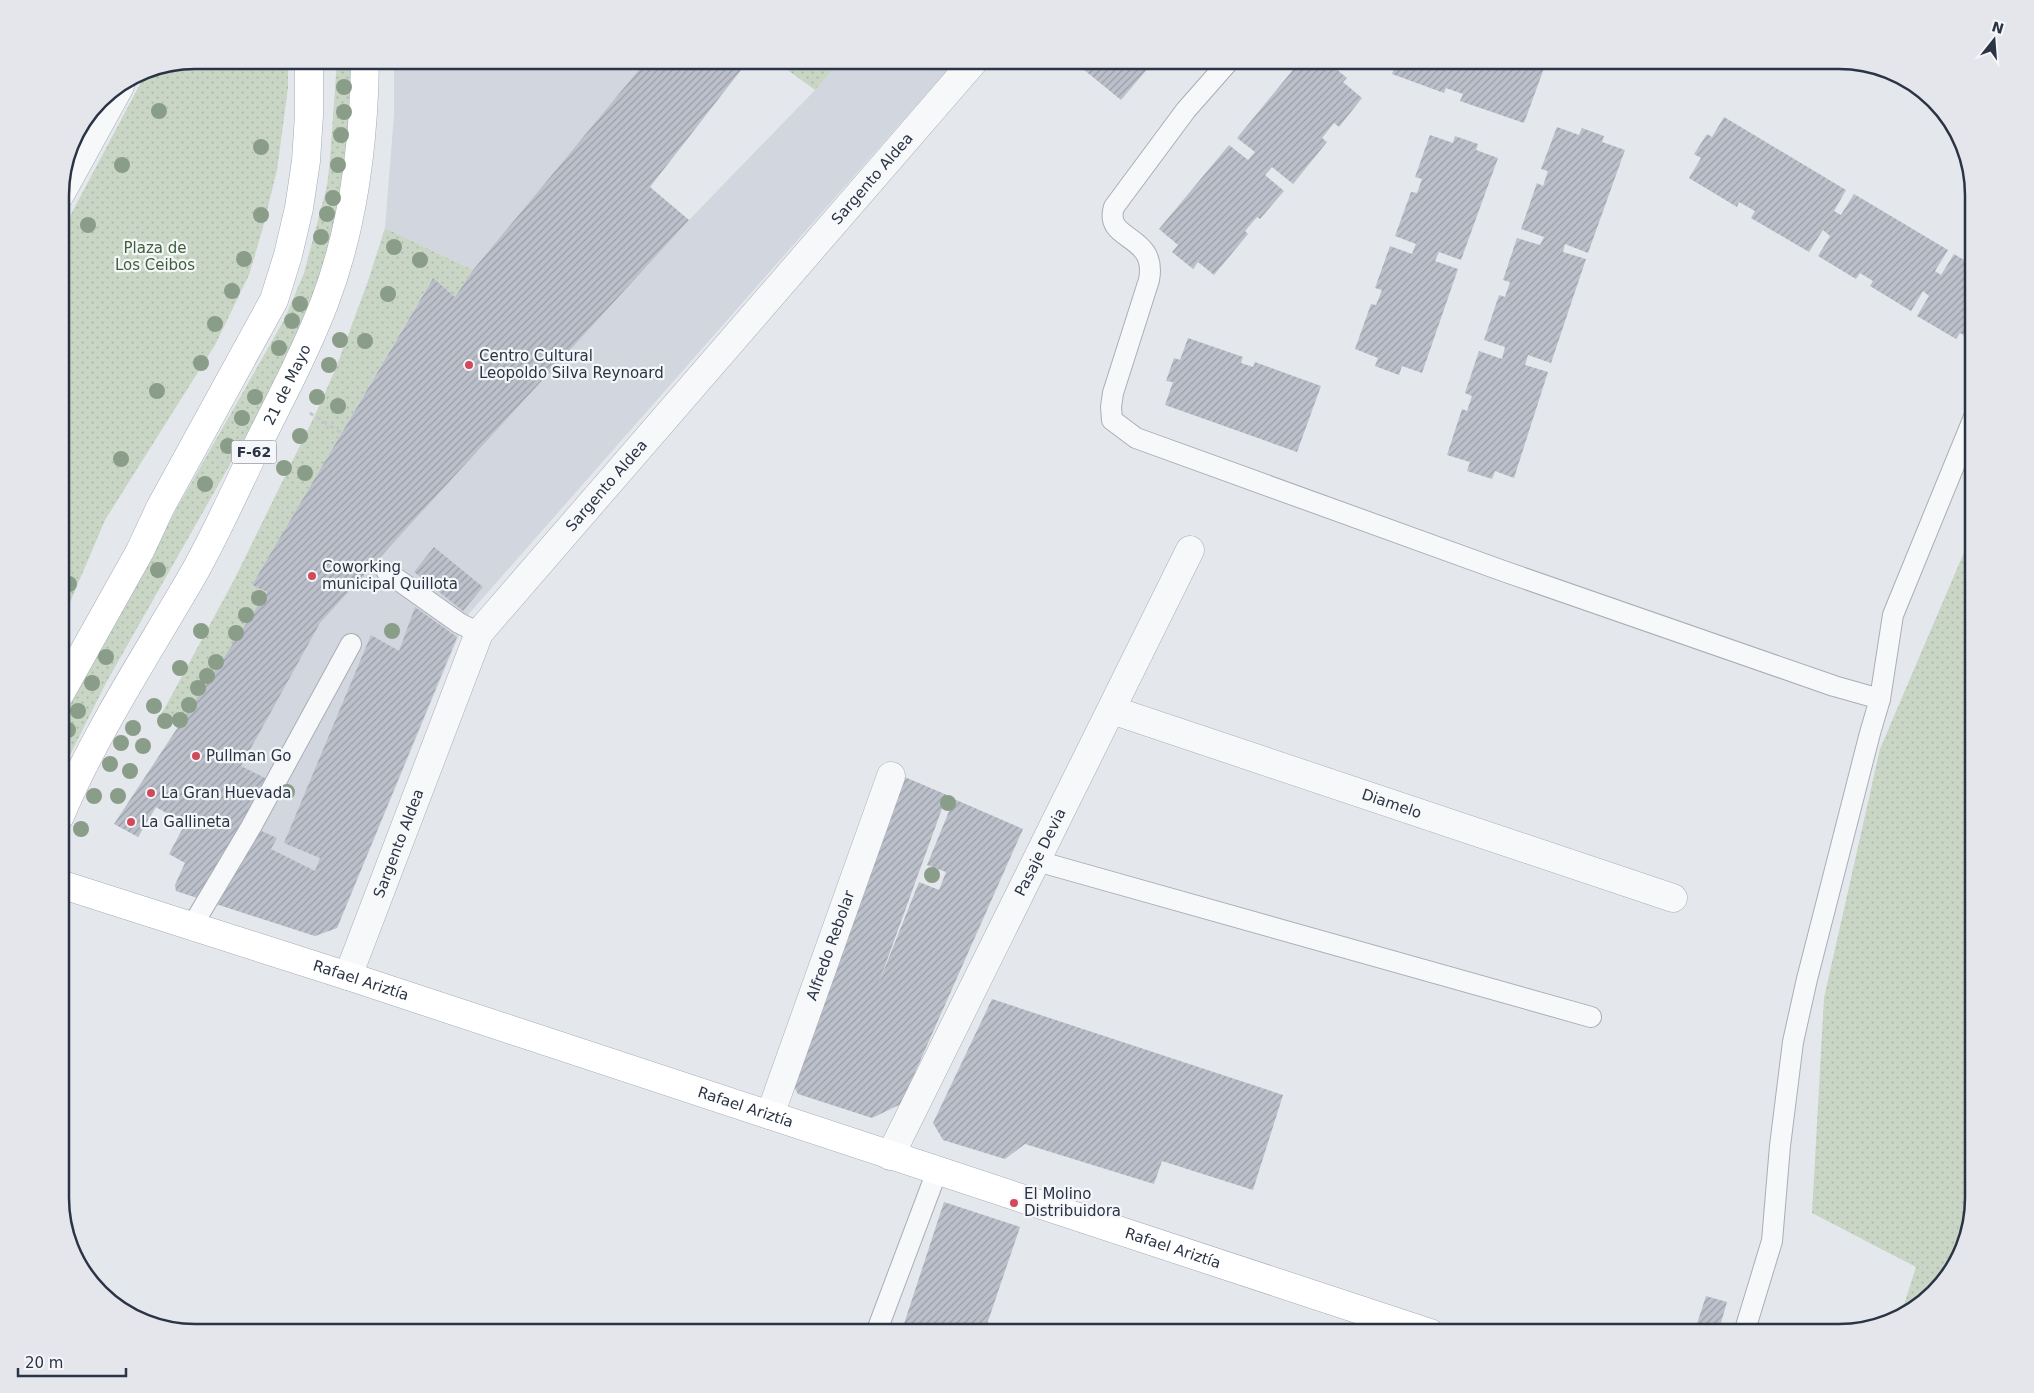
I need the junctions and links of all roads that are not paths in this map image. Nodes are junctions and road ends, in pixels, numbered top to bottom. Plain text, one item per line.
1 (309, 69) edge
2 (364, 69) edge
3 (967, 69) edge
4 (1222, 69) edge
5 (113, 100) edge
6 (70, 176) edge
7 (1965, 439) edge
8 (1190, 550) dead end
9 (388, 572) dead end
10 (479, 632) junction
11 (351, 644) dead end
12 (69, 678) edge
13 (1880, 699) junction
14 (1112, 710) junction
15 (891, 776) dead end
16 (69, 798) edge
17 (1037, 861) junction
18 (69, 887) edge
19 (1672, 898) dead end
20 (192, 926) junction
21 (348, 976) junction
22 (1591, 1017) dead end
23 (770, 1115) junction
24 (890, 1156) junction
25 (937, 1171) junction
26 (879, 1324) edge
27 (1403, 1324) edge
28 (1747, 1324) edge

1 - 12 main road
2 - 16 main road, 21 de Mayo / F-62
3 - 10 street, Sargento Aldea
4 - 13 lane
5 - 6 street
7 - 13 lane
8 - 14 street, Pasaje Devia
9 - 10 lane
10 - 21 street, Sargento Aldea
11 - 20 lane
13 - 28 lane
14 - 17 street, Pasaje Devia
14 - 19 street, Diamelo
15 - 23 street, Alfredo Rebolar
17 - 22 lane
17 - 24 street, Pasaje Devia
18 - 20 main road, Rafael Ariztía
20 - 21 main road, Rafael Ariztía
21 - 23 main road, Rafael Ariztía
23 - 24 main road, Rafael Ariztía
24 - 25 main road, Rafael Ariztía
25 - 26 lane
25 - 27 main road, Rafael Ariztía

